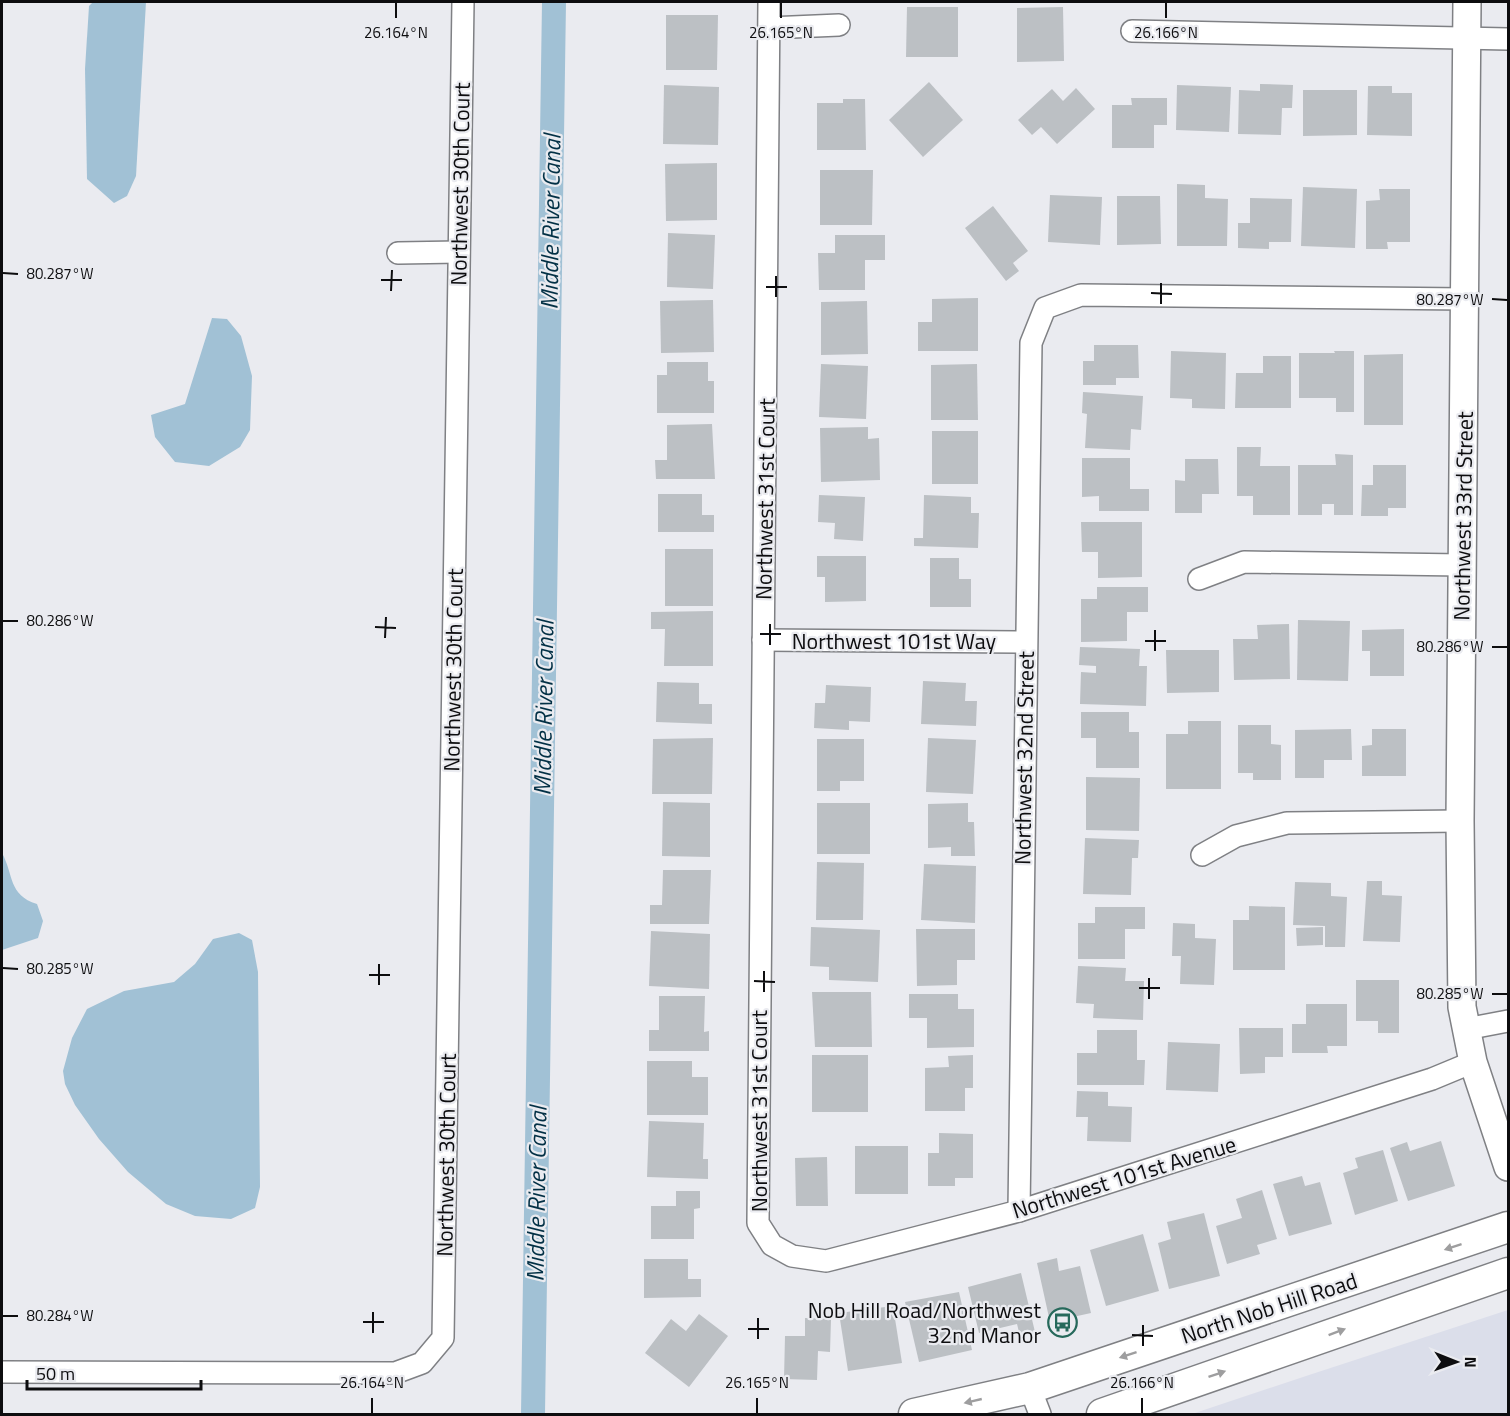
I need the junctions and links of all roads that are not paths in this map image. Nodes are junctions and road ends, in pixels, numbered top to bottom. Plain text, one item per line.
1 (463, 2) edge
2 (770, 2) edge
3 (1467, 2) edge
4 (839, 25) dead end
5 (769, 28) junction
6 (1132, 31) dead end
7 (1466, 38) junction
8 (1509, 39) edge
9 (459, 252) junction
10 (398, 253) dead end
11 (1466, 299) junction
12 (1462, 565) junction
13 (1198, 579) dead end
14 (763, 640) junction
15 (1026, 642) junction
16 (1460, 821) junction
17 (1202, 855) dead end
18 (1509, 1021) edge
19 (1466, 1029) junction
20 (1473, 1062) junction
21 (1509, 1167) edge
22 (1019, 1211) junction
23 (1509, 1227) edge
24 (772, 1245) joint
25 (1509, 1273) edge
26 (2, 1372) edge
27 (1035, 1401) edge
28 (914, 1414) edge
29 (1102, 1414) edge

1 - 9 street, Northwest 30th Court
2 - 5 street, Northwest 31st Court
3 - 7 street, Northwest 33rd Street
4 - 5 street
5 - 14 street, Northwest 31st Court
6 - 7 street
7 - 8 street
7 - 11 street, Northwest 33rd Street
9 - 10 street
9 - 26 street, Northwest 30th Court
11 - 12 street, Northwest 33rd Street
11 - 15 street, Northwest 32nd Street
12 - 13 street
12 - 16 street, Northwest 33rd Street
14 - 15 street, Northwest 101st Way
14 - 24 street, Northwest 31st Court
15 - 22 street, Northwest 32nd Street
16 - 17 street
16 - 19 street, Northwest 33rd Street
18 - 19 street
19 - 20 street, Northwest 33rd Street
20 - 21 street, Northwest 33rd Street
20 - 22 street, Northwest 101st Avenue
22 - 24 street, Northwest 101st Avenue
23 -> 27 main road, North Nob Hill Road
29 -> 25 main road, North Nob Hill Road
27 -> 28 main road, North Nob Hill Road

